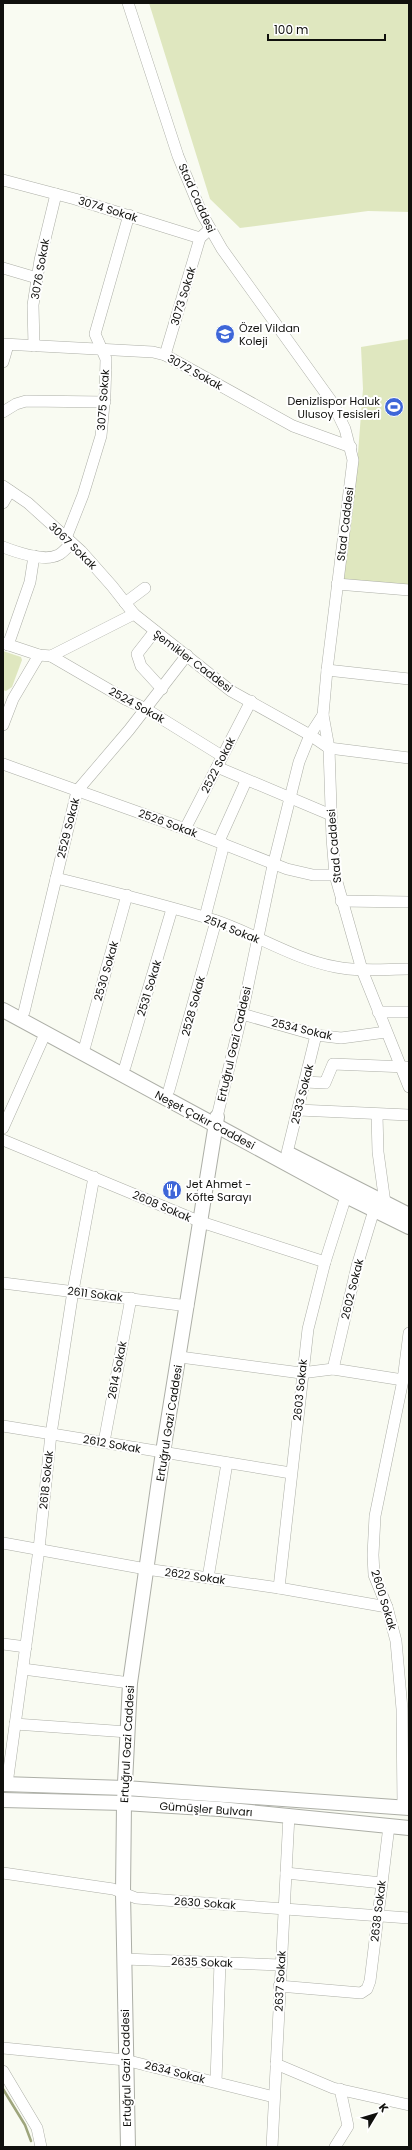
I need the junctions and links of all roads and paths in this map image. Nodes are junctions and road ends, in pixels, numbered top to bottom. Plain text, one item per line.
1 (128, 3) edge
2 (3, 180) edge
3 (56, 194) junction
4 (129, 215) junction
5 (210, 229) junction
6 (200, 238) junction
7 (3, 268) edge
8 (37, 278) junction
9 (5, 345) edge
10 (34, 346) junction
11 (101, 348) junction
12 (165, 355) junction
13 (3, 362) edge
14 (105, 402) junction
15 (3, 412) edge
16 (351, 447) junction
17 (7, 489) edge
18 (3, 503) edge
19 (69, 540) junction
20 (3, 547) edge
21 (34, 556) junction
22 (337, 584) junction
23 (145, 588) dead end
24 (409, 590) edge
25 (125, 603) junction
26 (134, 614) junction
27 (155, 632) junction
28 (6, 644) edge
29 (39, 655) junction
30 (187, 655) junction
31 (51, 656) junction
32 (327, 670) junction
33 (409, 679) edge
34 (162, 689) junction
35 (8, 697) edge
36 (251, 701) junction
37 (146, 709) junction
38 (323, 715) junction
39 (3, 725) edge
40 (310, 735) junction
41 (329, 748) junction
42 (222, 756) junction
43 (409, 758) edge
44 (3, 764) edge
45 (217, 767) junction
46 (246, 781) junction
47 (77, 791) junction
48 (290, 798) junction
49 (331, 815) junction
50 (185, 829) junction
51 (221, 843) junction
52 (273, 863) junction
53 (335, 875) junction
54 (56, 878) junction
55 (127, 895) junction
56 (341, 901) junction
57 (409, 902) edge
58 (172, 909) junction
59 (205, 918) junction
60 (216, 921) junction
61 (257, 937) junction
62 (409, 969) edge
63 (362, 970) junction
64 (3, 1001) edge
65 (3, 1010) edge
66 (24, 1012) junction
67 (378, 1012) junction
68 (409, 1012) edge
69 (242, 1014) junction
70 (386, 1032) junction
71 (45, 1034) junction
72 (316, 1035) junction
73 (85, 1046) junction
74 (125, 1067) junction
75 (405, 1067) edge
76 (306, 1082) junction
77 (409, 1087) edge
78 (169, 1090) junction
79 (298, 1110) junction
80 (376, 1114) junction
81 (409, 1114) edge
82 (217, 1121) junction
83 (3, 1128) edge
84 (3, 1140) edge
85 (287, 1153) junction
86 (94, 1177) junction
87 (346, 1196) junction
88 (380, 1207) junction
89 (409, 1215) edge
90 (201, 1222) junction
91 (409, 1227) edge
92 (325, 1262) junction
93 (3, 1283) edge
94 (73, 1290) junction
95 (130, 1298) junction
96 (188, 1306) junction
97 (409, 1332) edge
98 (180, 1357) junction
99 (333, 1369) junction
100 (301, 1373) junction
101 (406, 1378) edge
102 (3, 1426) edge
103 (51, 1434) junction
104 (104, 1442) junction
105 (163, 1452) junction
106 (227, 1462) junction
107 (291, 1473) junction
108 (3, 1543) edge
109 (39, 1548) junction
110 (146, 1569) junction
111 (208, 1578) junction
112 (279, 1588) junction
113 (387, 1607) junction
114 (3, 1644) edge
115 (26, 1647) junction
116 (23, 1669) junction
117 (130, 1683) junction
118 (15, 1724) junction
119 (128, 1732) junction
120 (5, 1784) edge
121 (125, 1788) junction
122 (3, 1800) edge
123 (124, 1803) junction
124 (406, 1807) edge
125 (289, 1815) junction
126 (389, 1826) junction
127 (409, 1828) edge
128 (286, 1873) junction
129 (3, 1874) edge
130 (382, 1883) junction
131 (123, 1893) junction
132 (284, 1908) junction
133 (377, 1915) junction
134 (409, 1918) edge
135 (124, 1959) junction
136 (220, 1962) junction
137 (281, 1965) junction
138 (279, 1986) junction
139 (3, 2048) edge
140 (125, 2060) junction
141 (276, 2064) junction
142 (3, 2071) edge
143 (216, 2082) junction
144 (340, 2089) junction
145 (274, 2097) junction
146 (409, 2105) edge
147 (41, 2147) edge
148 (128, 2147) edge
149 (272, 2147) edge
150 (335, 2147) edge

1 - 5 street, Stad Caddesi
2 - 3 street, 3074 Sokak
3 - 4 street, 3074 Sokak
3 - 8 street, 3076 Sokak
4 - 6 street, 3074 Sokak
4 - 11 street, 3075 Sokak
5 - 6 street
5 - 16 street, Stad Caddesi
6 - 12 street, 3073 Sokak
7 - 8 street
8 - 10 street, 3076 Sokak
9 - 10 street, 3072 Sokak
9 - 13 street
10 - 11 street, 3072 Sokak
11 - 12 street, 3072 Sokak
11 - 14 street, 3075 Sokak
12 - 16 street, 3072 Sokak
14 - 15 street
14 - 19 street, 3075 Sokak
16 - 22 street, Stad Caddesi
17 - 18 street
17 - 19 street, 3067 Sokak
19 - 21 street
19 - 25 street, 3067 Sokak
20 - 21 street
21 - 28 street
22 - 24 street
22 - 32 street, Stad Caddesi
23 - 25 street
25 - 26 street, 3067 Sokak
26 - 27 street, Şemikler Caddesi
26 - 31 street
27 - 30 street, Şemikler Caddesi
27 - 34 street
28 - 29 street
29 - 31 street
29 - 35 street
30 - 34 street, 2529 Sokak
30 - 36 street, Şemikler Caddesi
31 - 37 street, 2524 Sokak
32 - 33 street
32 - 38 street, Stad Caddesi
34 - 37 street, 2529 Sokak
35 - 39 street
36 - 40 street, Şemikler Caddesi
36 - 42 street, 2522 Sokak
37 - 42 street, 2524 Sokak
37 - 47 street, 2529 Sokak
38 - 40 street, Ertuğrul Gazi Caddesi
38 - 41 street, Stad Caddesi
40 - 41 street, Şemikler Caddesi
40 - 48 street, Ertuğrul Gazi Caddesi
41 - 43 street, Şemikler Caddesi
41 - 49 street, Stad Caddesi
42 - 45 street, 2522 Sokak
44 - 47 street, 2526 Sokak
45 - 46 street
45 - 50 street, 2522 Sokak
46 - 48 street
46 - 51 street
47 - 50 street, 2526 Sokak
47 - 54 street, 2529 Sokak
48 - 49 street
48 - 52 street, Ertuğrul Gazi Caddesi
49 - 53 street, Stad Caddesi
50 - 51 street, 2526 Sokak
51 - 52 street, 2526 Sokak
51 - 59 street
52 - 53 street, 2526 Sokak
52 - 61 street, Ertuğrul Gazi Caddesi
53 - 56 street, Stad Caddesi
54 - 55 street, 2514 Sokak
54 - 66 street, 2529 Sokak
55 - 58 street, 2514 Sokak
55 - 73 street, 2530 Sokak
56 - 57 street
56 - 63 street, Stad Caddesi
58 - 59 street, 2514 Sokak
58 - 74 street, 2531 Sokak
59 - 60 street, 2514 Sokak
60 - 61 street, 2514 Sokak
60 - 78 street, 2528 Sokak
61 - 63 street, 2514 Sokak
61 - 69 street, Ertuğrul Gazi Caddesi
62 - 63 street, 2514 Sokak
63 - 67 street, Stad Caddesi
64 - 66 main road, Neşet Çakır Caddesi
65 - 71 main road, Neşet Çakır Caddesi
66 - 73 main road, Neşet Çakır Caddesi
67 - 68 street
67 - 70 street, Stad Caddesi
69 - 72 street, 2534 Sokak
69 - 82 street, Ertuğrul Gazi Caddesi
70 - 72 street, 2534 Sokak
70 - 75 street, Stad Caddesi
71 - 82 main road, Neşet Çakır Caddesi
71 - 83 street
72 - 76 street, 2533 Sokak
73 - 74 main road, Neşet Çakır Caddesi
74 - 78 main road, Neşet Çakır Caddesi
75 - 76 street
75 - 77 street, Stad Caddesi
76 - 79 street, 2533 Sokak
78 - 82 main road, Neşet Çakır Caddesi
79 - 80 street
79 - 85 street, 2533 Sokak
80 - 81 street
80 - 88 street
82 - 85 main road, Neşet Çakır Caddesi
82 - 87 main road, Neşet Çakır Caddesi
82 - 90 main road, Ertuğrul Gazi Caddesi
84 - 86 street, 2608 Sokak
85 - 88 main road, Neşet Çakır Caddesi
86 - 90 street, 2608 Sokak
86 - 94 street, 2618 Sokak
87 - 88 main road, Neşet Çakır Caddesi
87 - 92 street, 2603 Sokak
88 - 89 main road, Neşet Çakır Caddesi
88 - 91 main road, Neşet Çakır Caddesi
88 - 99 street, 2602 Sokak
90 - 92 street, 2608 Sokak
90 - 96 main road, Ertuğrul Gazi Caddesi
92 - 100 street, 2603 Sokak
93 - 94 street, 2611 Sokak
94 - 95 street, 2611 Sokak
94 - 103 street, 2618 Sokak
95 - 96 street, 2611 Sokak
95 - 104 street, 2614 Sokak
96 - 98 main road, Ertuğrul Gazi Caddesi
97 - 101 street, 2600 Sokak
98 - 100 street
98 - 105 main road, Ertuğrul Gazi Caddesi
99 - 100 street
99 - 101 street
100 - 107 street, 2603 Sokak
101 - 113 street, 2600 Sokak
102 - 103 street, 2612 Sokak
103 - 104 street, 2612 Sokak
103 - 109 street, 2618 Sokak
104 - 105 street, 2612 Sokak
105 - 106 street, 2612 Sokak
105 - 110 main road, Ertuğrul Gazi Caddesi
106 - 107 street, 2612 Sokak
106 - 111 street
107 - 112 street, 2603 Sokak
108 - 109 street, 2622 Sokak
109 - 110 street, 2622 Sokak
109 - 115 street, 2618 Sokak
110 - 111 street, 2622 Sokak
110 - 117 main road, Ertuğrul Gazi Caddesi
111 - 112 street, 2622 Sokak
112 - 113 street, 2622 Sokak
113 - 124 street, 2600 Sokak
114 - 115 street
115 - 116 street, 2618 Sokak
116 - 117 street
116 - 118 street, 2618 Sokak
117 - 119 main road, Ertuğrul Gazi Caddesi
118 - 119 street
118 - 120 street, 2618 Sokak
119 - 121 main road, Ertuğrul Gazi Caddesi
120 - 121 main road, Gümüşler Bulvarı
121 - 123 main road, Ertuğrul Gazi Caddesi
121 - 124 main road, Gümüşler Bulvarı
122 - 123 main road, Gümüşler Bulvarı
123 - 125 main road, Gümüşler Bulvarı
123 - 131 main road, Ertuğrul Gazi Caddesi
125 - 126 main road, Gümüşler Bulvarı
125 - 128 street, 2637 Sokak
126 - 127 main road, Gümüşler Bulvarı
126 - 130 street, 2638 Sokak
128 - 130 street
128 - 132 street, 2637 Sokak
129 - 131 street, 2630 Sokak
130 - 133 street, 2638 Sokak
131 - 132 street, 2630 Sokak
131 - 135 main road, Ertuğrul Gazi Caddesi
132 - 133 street, 2630 Sokak
132 - 137 street, 2637 Sokak
133 - 134 street, 2630 Sokak
133 - 138 street, 2638 Sokak
135 - 136 street, 2635 Sokak
135 - 140 main road, Ertuğrul Gazi Caddesi
136 - 137 street, 2635 Sokak
136 - 143 street
137 - 138 street, 2637 Sokak
138 - 141 street, 2637 Sokak
139 - 140 street, 2634 Sokak
140 - 143 street, 2634 Sokak
140 - 148 main road, Ertuğrul Gazi Caddesi
141 - 144 street
141 - 145 street, 2637 Sokak
142 - 147 street
143 - 145 street, 2634 Sokak
144 - 146 street
144 - 150 street
145 - 149 street, 2637 Sokak

